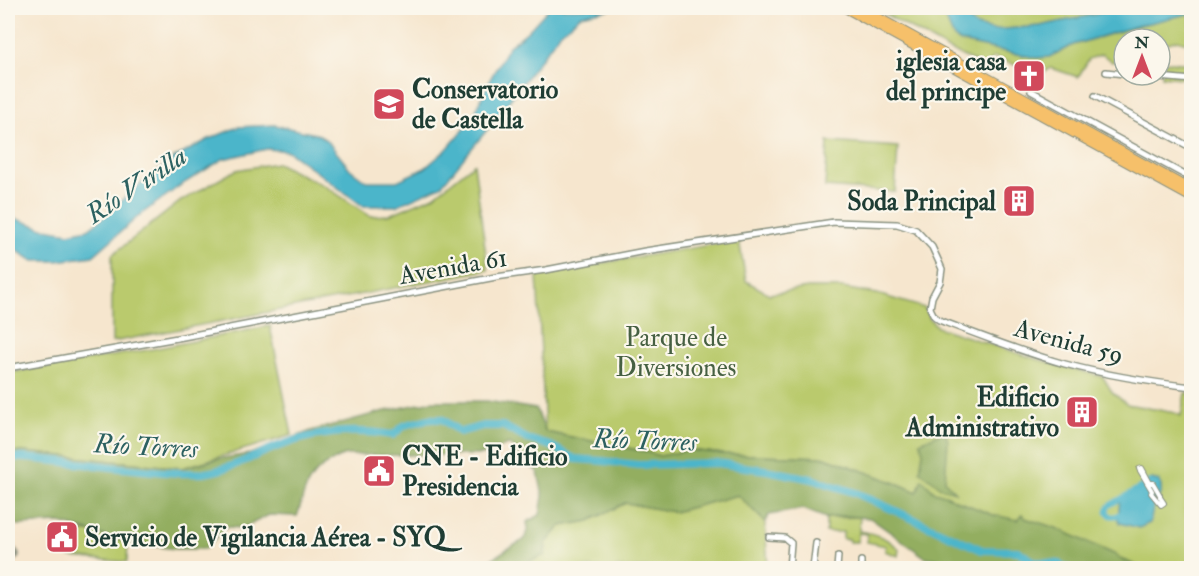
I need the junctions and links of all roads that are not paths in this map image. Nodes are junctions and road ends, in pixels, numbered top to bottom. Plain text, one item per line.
1 (845, 8) edge
2 (861, 8) edge
3 (1106, 72) dead end
4 (1112, 73) edge
5 (1172, 78) edge
6 (1191, 80) edge
7 (1031, 91) dead end
8 (1095, 96) dead end
9 (1191, 148) edge
10 (1191, 179) edge
11 (1191, 190) edge
12 (1191, 198) edge
13 (908, 227) joint
14 (8, 368) edge
15 (1191, 387) edge
16 (1164, 503) joint
17 (770, 537) dead end
18 (816, 543) dead end
19 (837, 556) dead end
20 (861, 561) dead end
21 (789, 568) edge
22 (813, 568) edge
23 (837, 568) edge
24 (861, 568) edge

1 - 12 highway
2 - 11 highway
3 - 4 street
5 - 6 street
7 - 10 street
8 - 9 street
13 - 14 street, Avenida 61
13 - 15 street, Avenida 59
16 - 16 street
17 - 21 street
18 - 22 street
19 - 23 street
20 - 24 street

